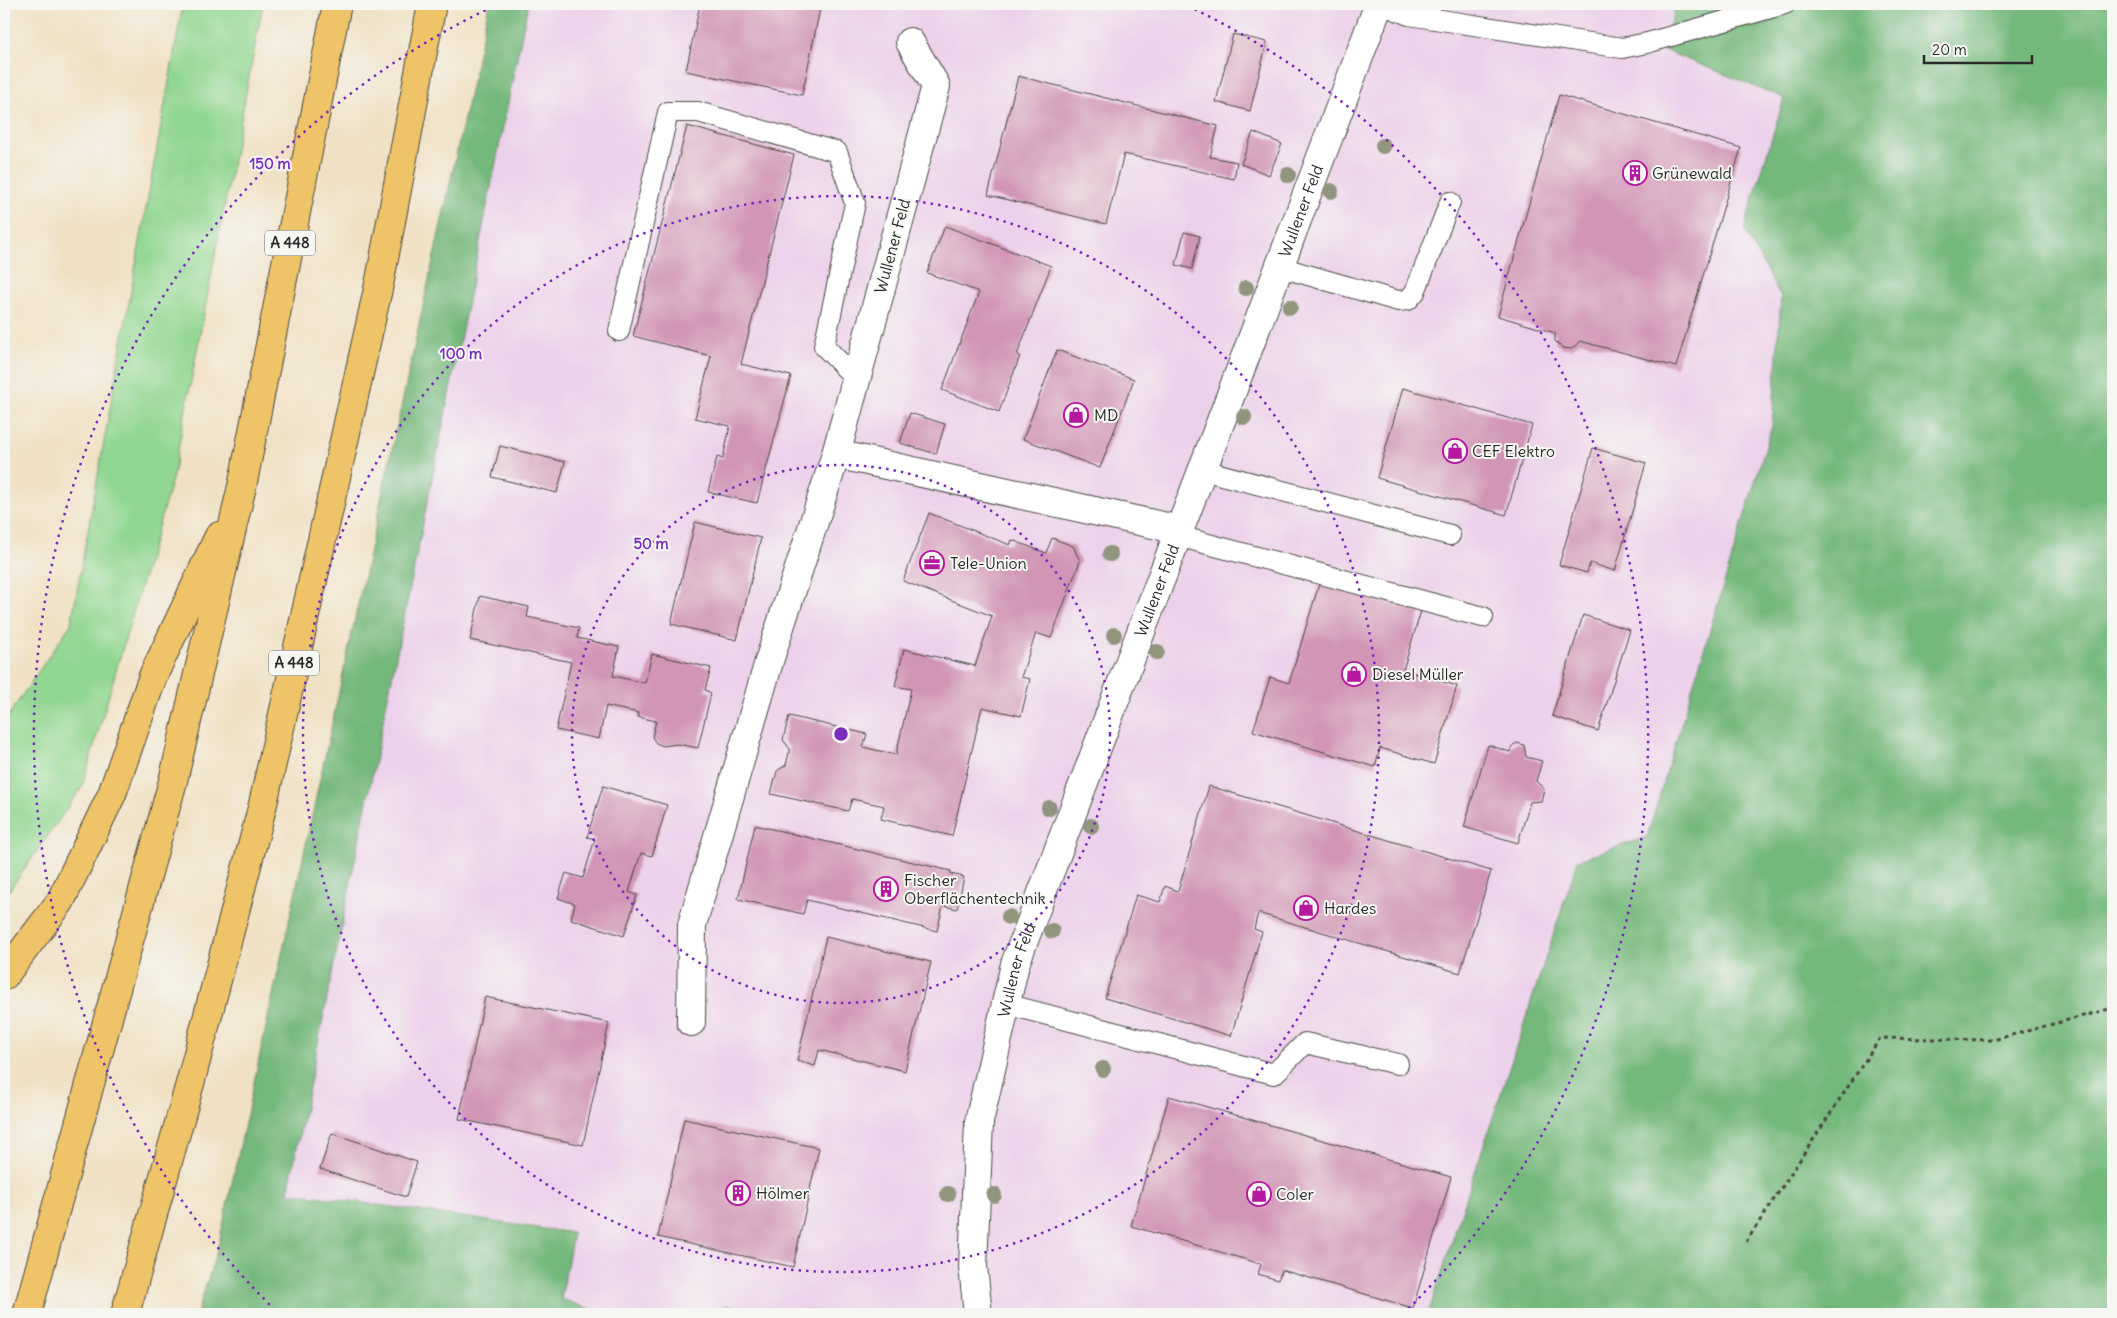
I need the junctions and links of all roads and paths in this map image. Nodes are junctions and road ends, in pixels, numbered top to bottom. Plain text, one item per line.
1 (338, 4) edge
2 (432, 4) edge
3 (1380, 4) edge
4 (1785, 4) edge
5 (910, 42) dead end
6 (1450, 202) dead end
7 (1280, 267) junction
8 (619, 331) dead end
9 (856, 379) junction
10 (836, 454) junction
11 (1202, 470) junction
12 (244, 482) junction
13 (1179, 533) junction
14 (1450, 535) dead end
15 (1483, 617) dead end
16 (4, 976) edge
17 (1006, 1004) junction
18 (2113, 1008) edge
19 (691, 1022) dead end
20 (1398, 1064) dead end
21 (1746, 1242) dead end
22 (27, 1314) edge
23 (125, 1314) edge
24 (978, 1314) edge

1 - 12 highway, A 448
2 - 23 highway, A 448
3 - 4 lane
3 - 7 street, Wullener Feld
5 - 9 street, Wullener Feld
6 - 7 lane
7 - 11 street, Wullener Feld
8 - 9 lane
9 - 10 street, Wullener Feld
10 - 13 street, Wullener Feld
10 - 19 street, Wullener Feld
11 - 13 street, Wullener Feld
11 - 14 lane
12 - 16 highway
12 - 22 highway, A 448
13 - 15 lane
13 - 17 street, Wullener Feld
17 - 20 lane
17 - 24 street, Wullener Feld
18 - 21 path

